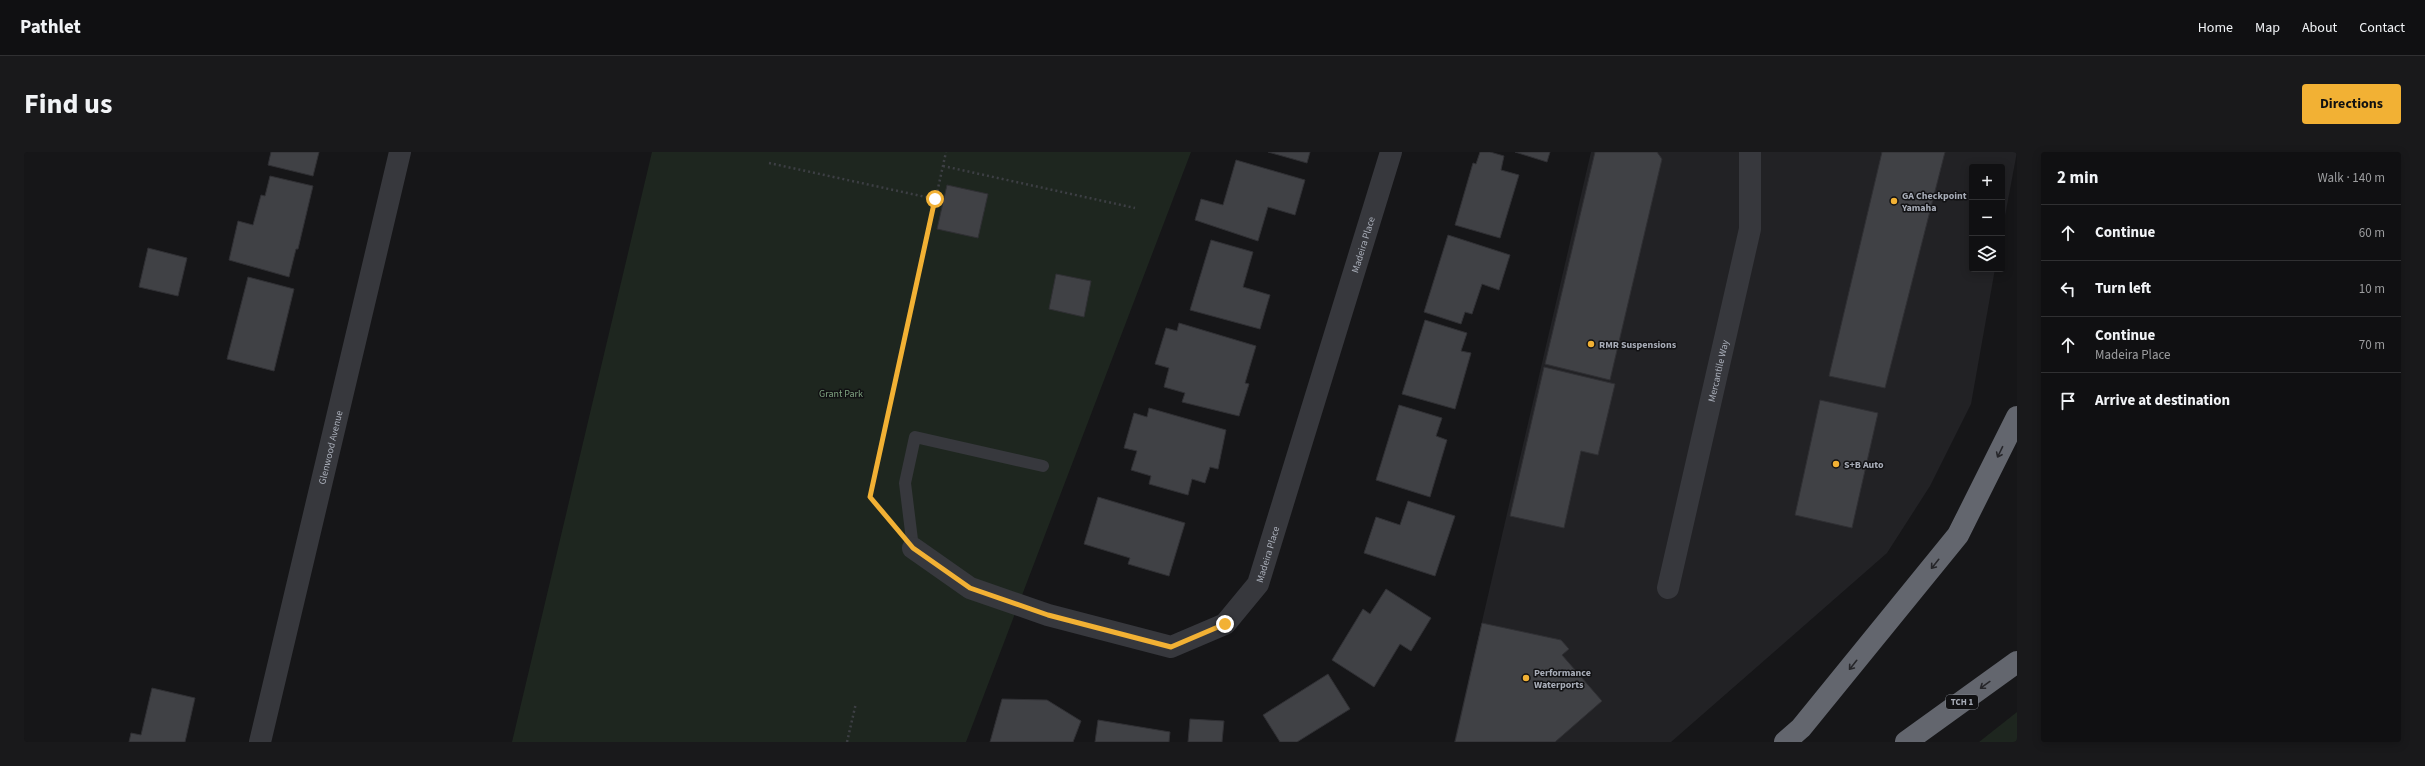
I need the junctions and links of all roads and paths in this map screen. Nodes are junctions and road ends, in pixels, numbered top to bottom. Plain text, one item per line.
1 (400, 152) edge
2 (946, 152) edge
3 (1391, 152) edge
4 (1750, 152) edge
5 (769, 163) dead end
6 (943, 166) junction
7 (935, 199) junction
8 (1135, 208) dead end
9 (2017, 417) edge
10 (1043, 466) dead end
11 (913, 548) junction
12 (1668, 588) dead end
13 (2017, 662) edge
14 (856, 703) dead end
15 (260, 742) edge
16 (847, 742) edge
17 (1785, 742) edge
18 (1906, 742) edge

1 - 15 street, Glenwood Avenue
2 - 6 path
3 - 11 street, Madeira Place
4 - 12 street, Mercantile Way
5 - 7 path
6 - 7 path
6 - 8 path
7 - 11 path
9 -> 17 highway
10 - 11 lane
13 -> 18 highway, TCH 1
14 - 16 path

